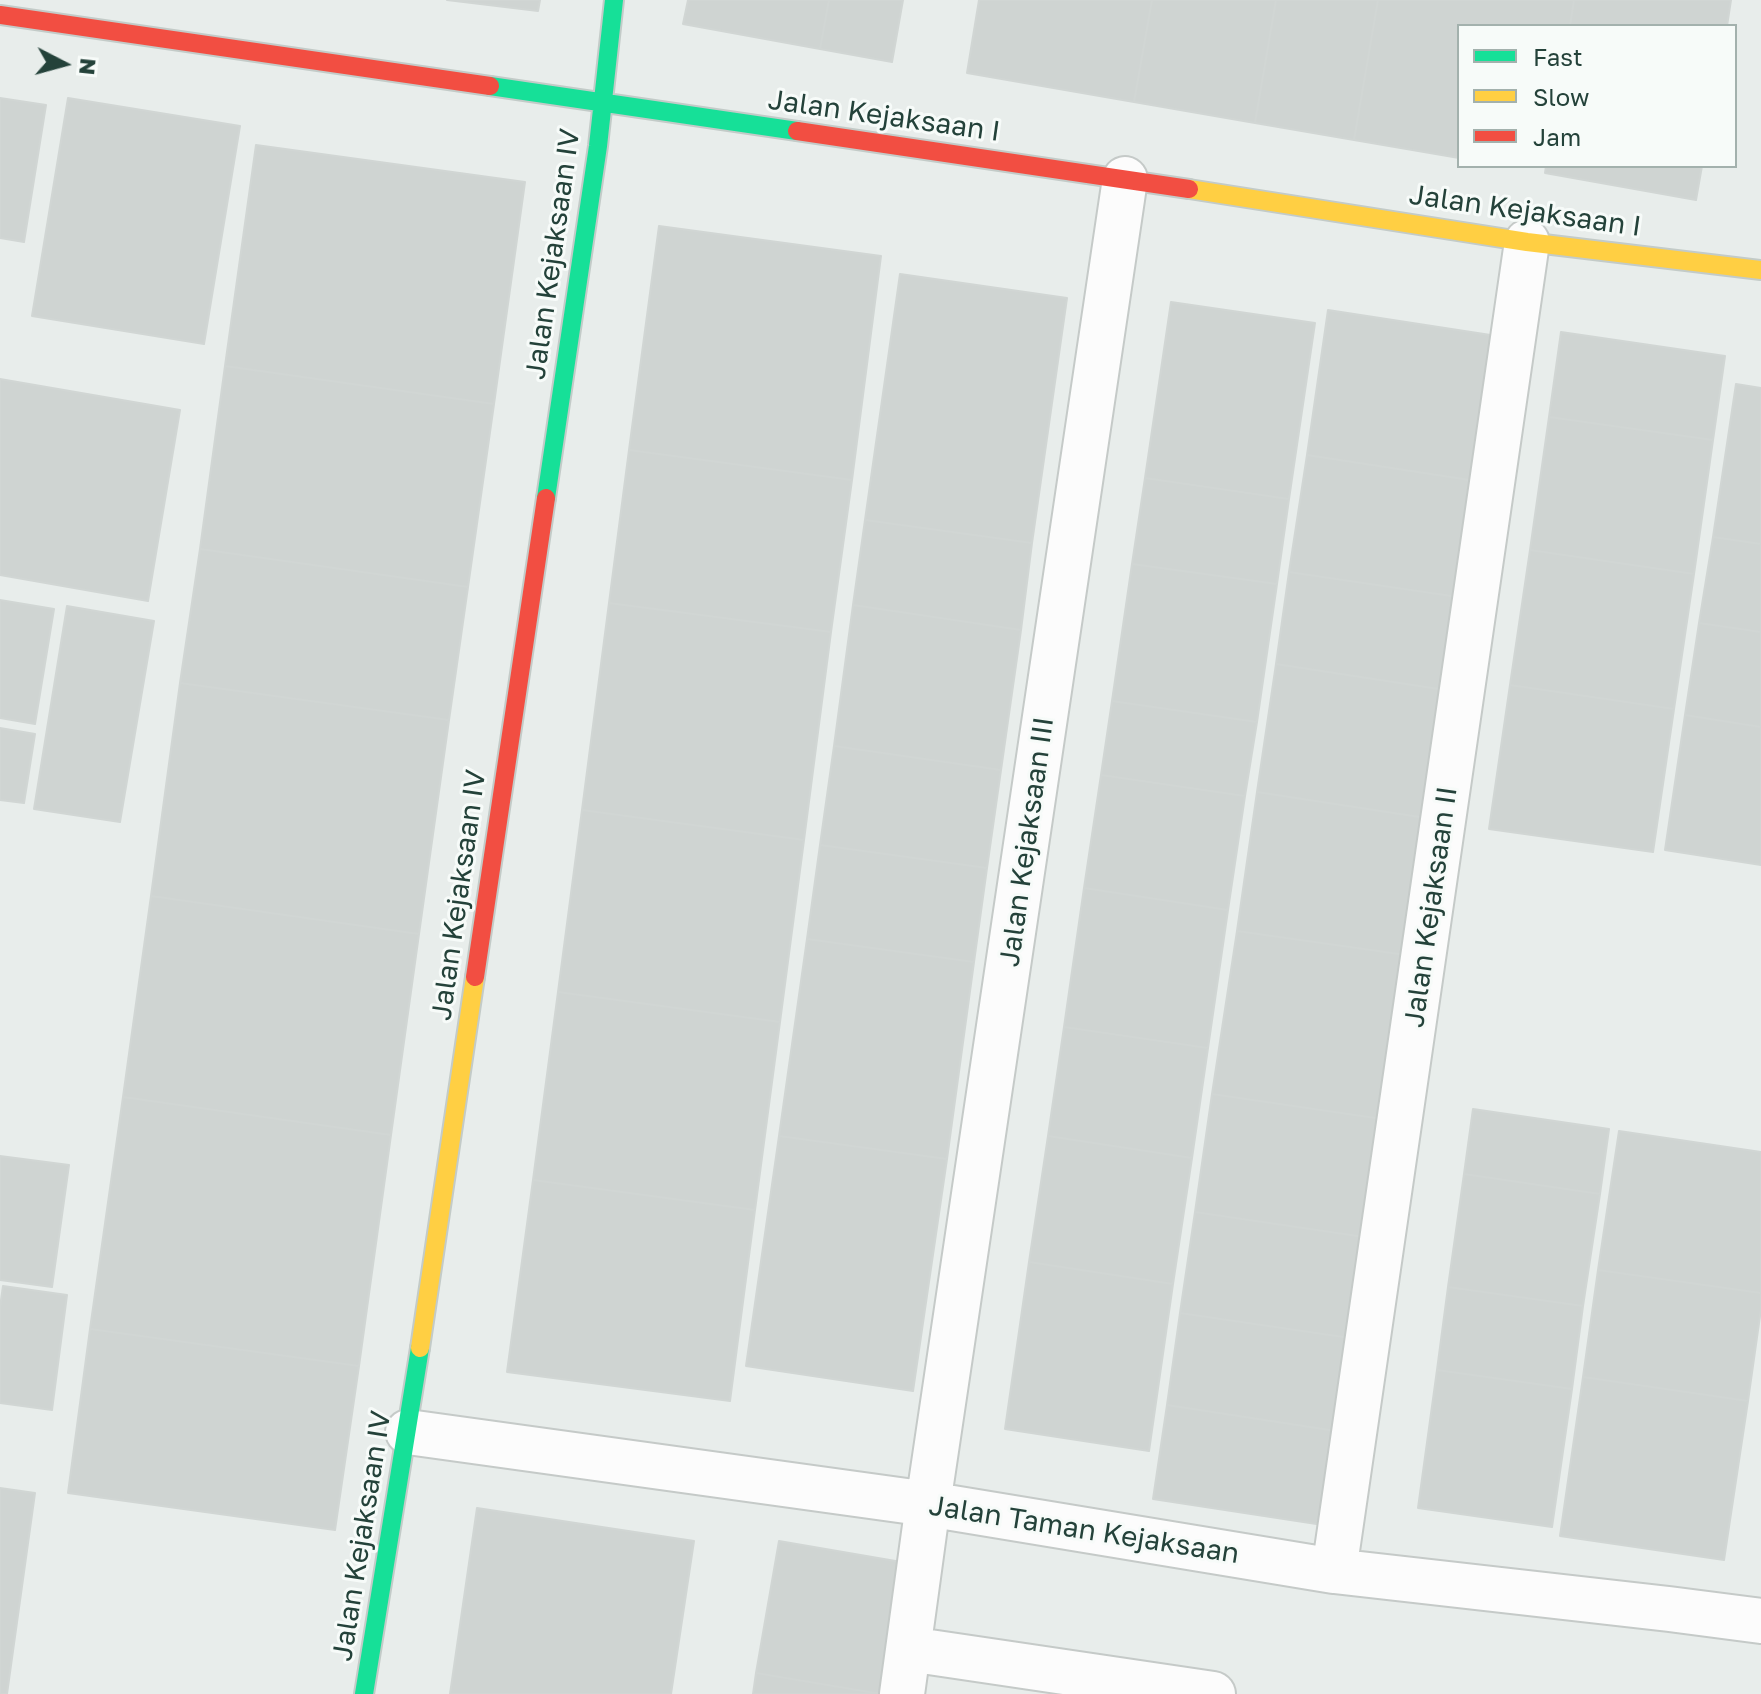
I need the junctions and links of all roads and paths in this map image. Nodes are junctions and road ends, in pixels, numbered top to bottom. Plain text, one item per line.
1 (614, 0) edge
2 (0, 15) edge
3 (603, 104) junction
4 (1125, 179) junction
5 (1527, 242) junction
6 (1761, 270) edge
7 (408, 1432) junction
8 (928, 1504) junction
9 (1334, 1571) junction
10 (1761, 1621) edge
11 (909, 1649) junction
12 (364, 1694) edge
13 (902, 1694) edge
14 (1213, 1694) edge

1 - 3 street, Jalan Kejaksaan IV
2 - 3 street, Jalan Kejaksaan I
3 - 4 street, Jalan Kejaksaan I
3 - 7 street, Jalan Kejaksaan IV
4 - 5 street, Jalan Kejaksaan I
4 - 8 street, Jalan Kejaksaan III
5 - 6 street, Jalan Kejaksaan I
5 - 9 street, Jalan Kejaksaan II
7 - 8 street, Jalan Taman Kejaksaan
7 - 12 street, Jalan Kejaksaan IV
8 - 9 street, Jalan Taman Kejaksaan
8 - 11 street, Jalan Kejaksaan III
9 - 10 street, Jalan Taman Kejaksaan
11 - 13 street, Jalan Kejaksaan III
11 - 14 street

